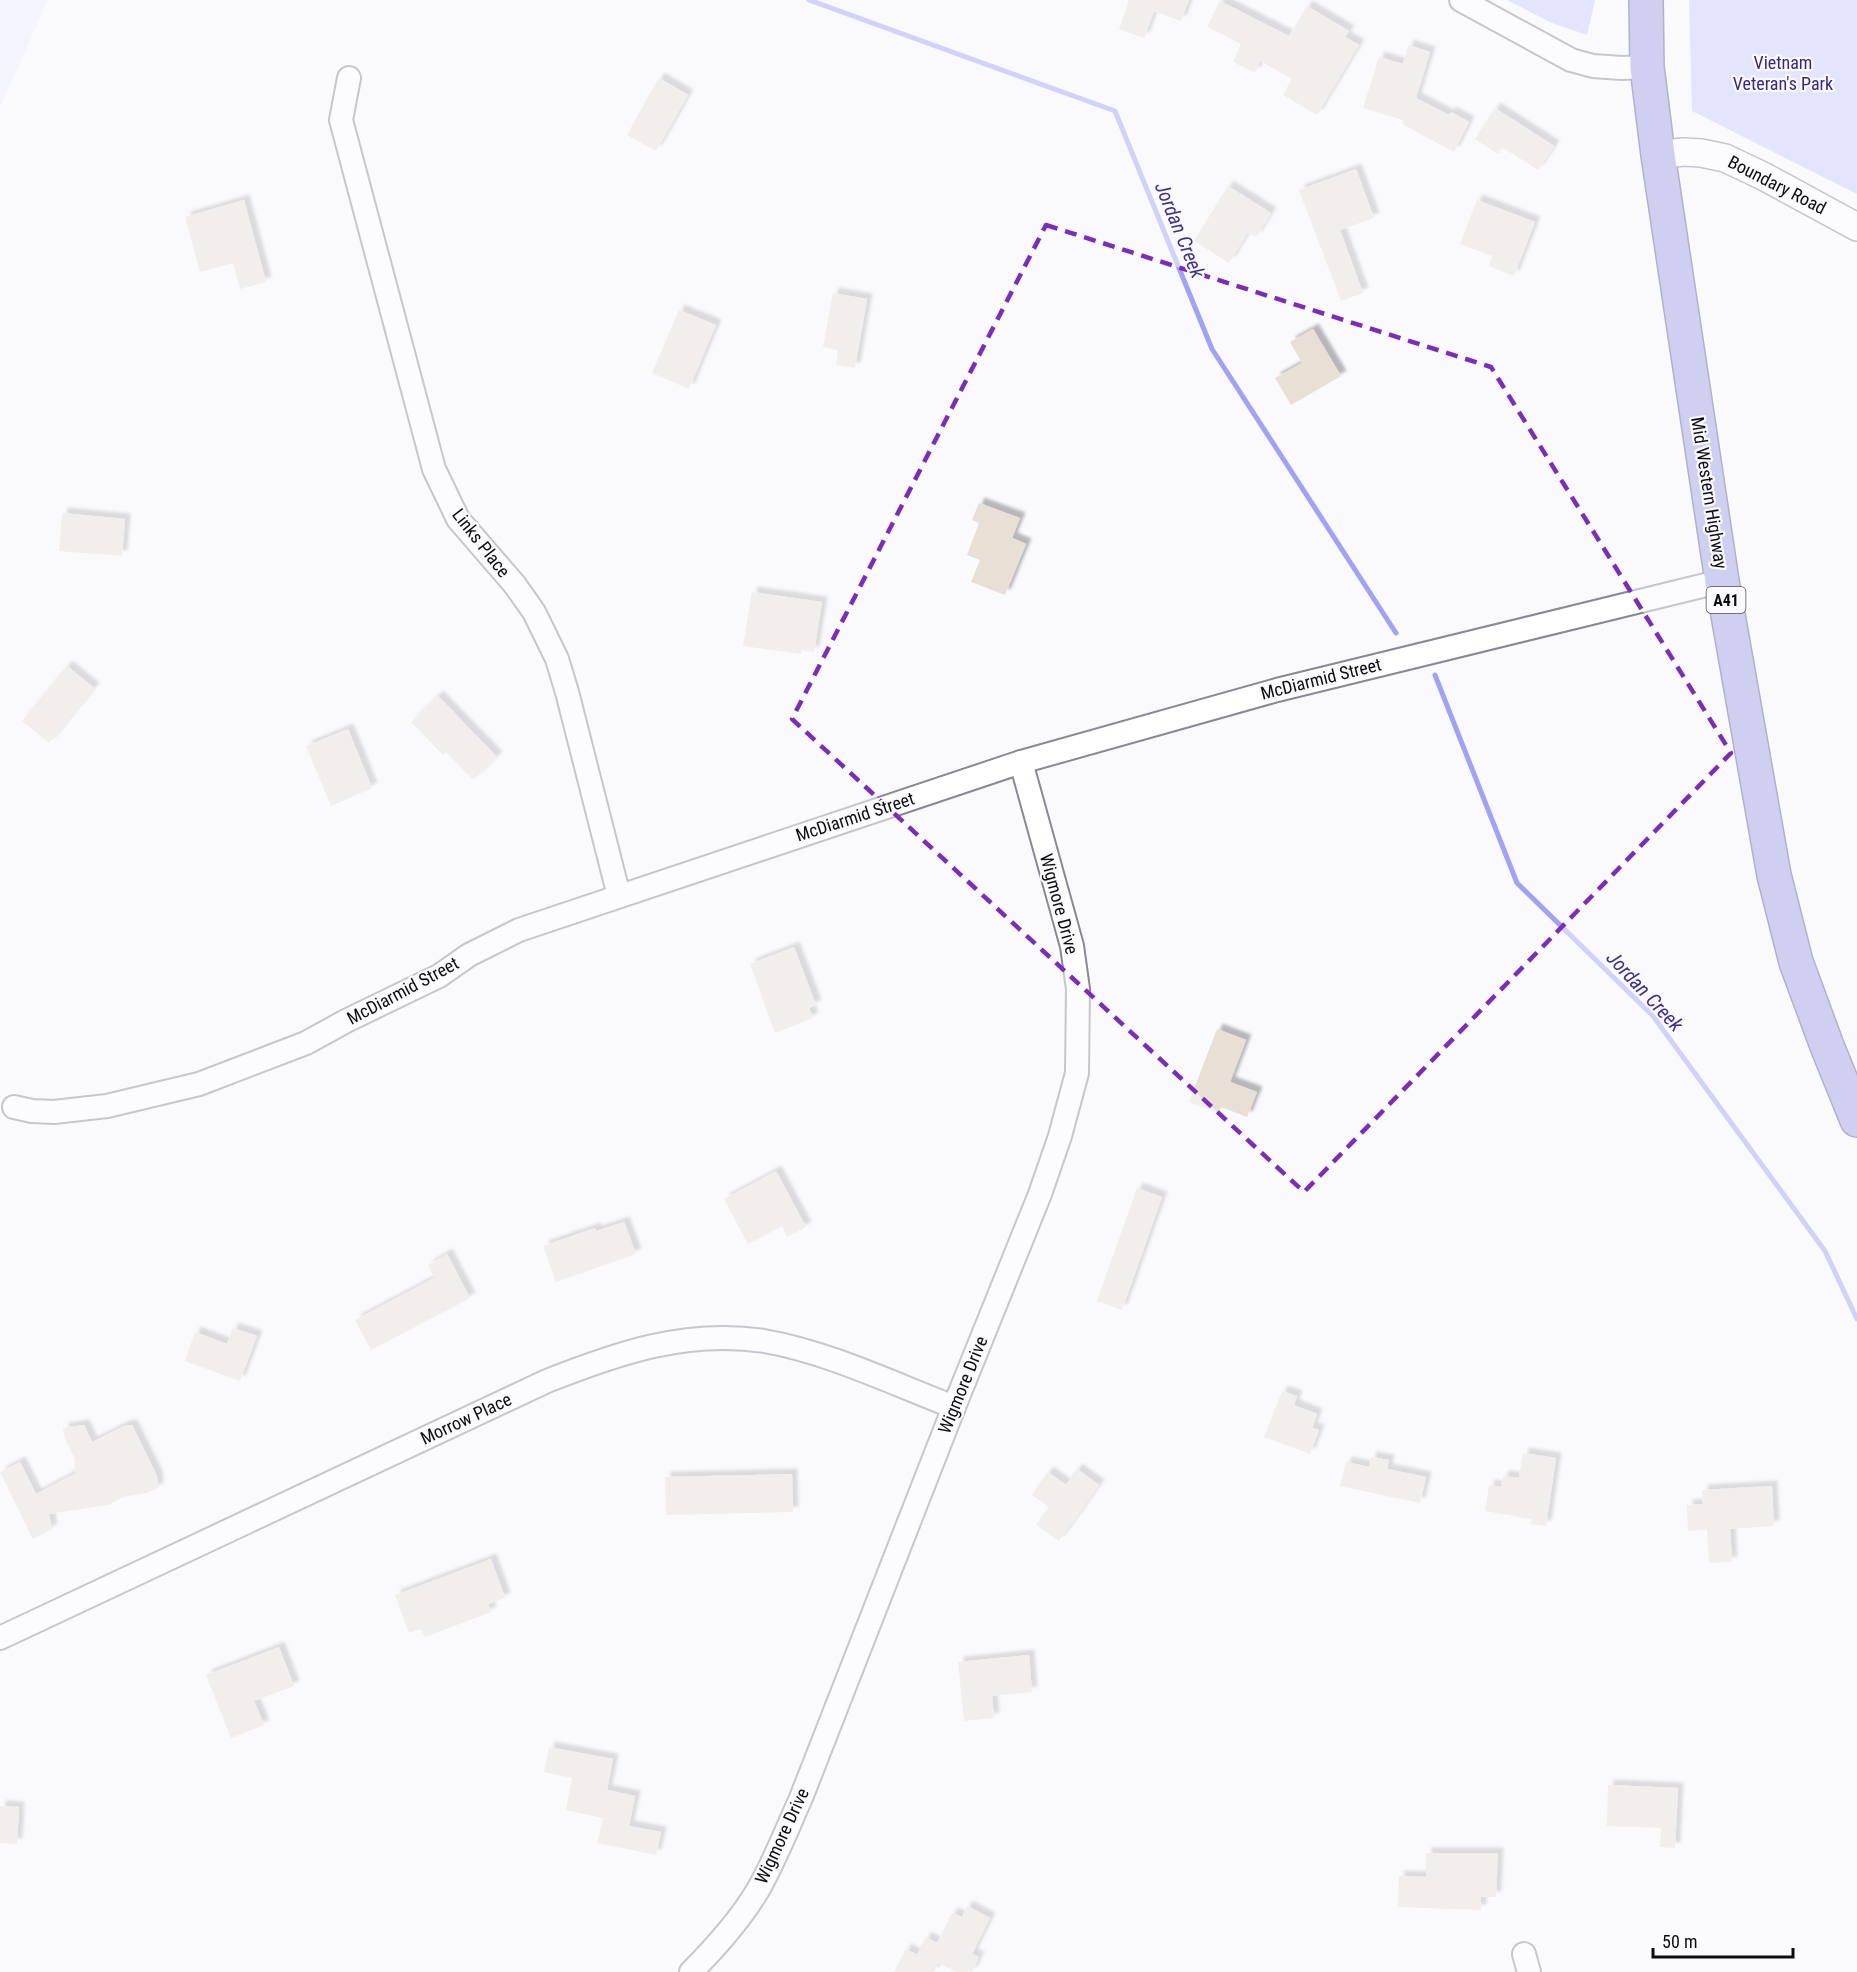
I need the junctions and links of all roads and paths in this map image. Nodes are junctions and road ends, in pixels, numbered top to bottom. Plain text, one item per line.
1 (1461, 0) edge
2 (1646, 0) edge
3 (1647, 67) junction
4 (349, 78) dead end
5 (1658, 155) junction
6 (1857, 226) edge
7 (1722, 581) junction
8 (1021, 762) junction
9 (619, 896) junction
10 (14, 1107) dead end
11 (1857, 1120) edge
12 (954, 1407) junction
13 (0, 1638) edge
14 (691, 1972) edge

1 - 3 street
2 - 3 highway, A41
3 - 5 highway, Mid Western Highway / A41
4 - 9 street, Links Place
5 - 6 street, Boundary Road
5 - 7 highway, Mid Western Highway / A41
7 - 8 street, McDiarmid Street
7 - 11 highway, Mid Western Highway / A41
8 - 9 street, McDiarmid Street
8 - 12 street, Wigmore Drive
9 - 10 street, McDiarmid Street
12 - 13 street, Morrow Place
12 - 14 street, Wigmore Drive

